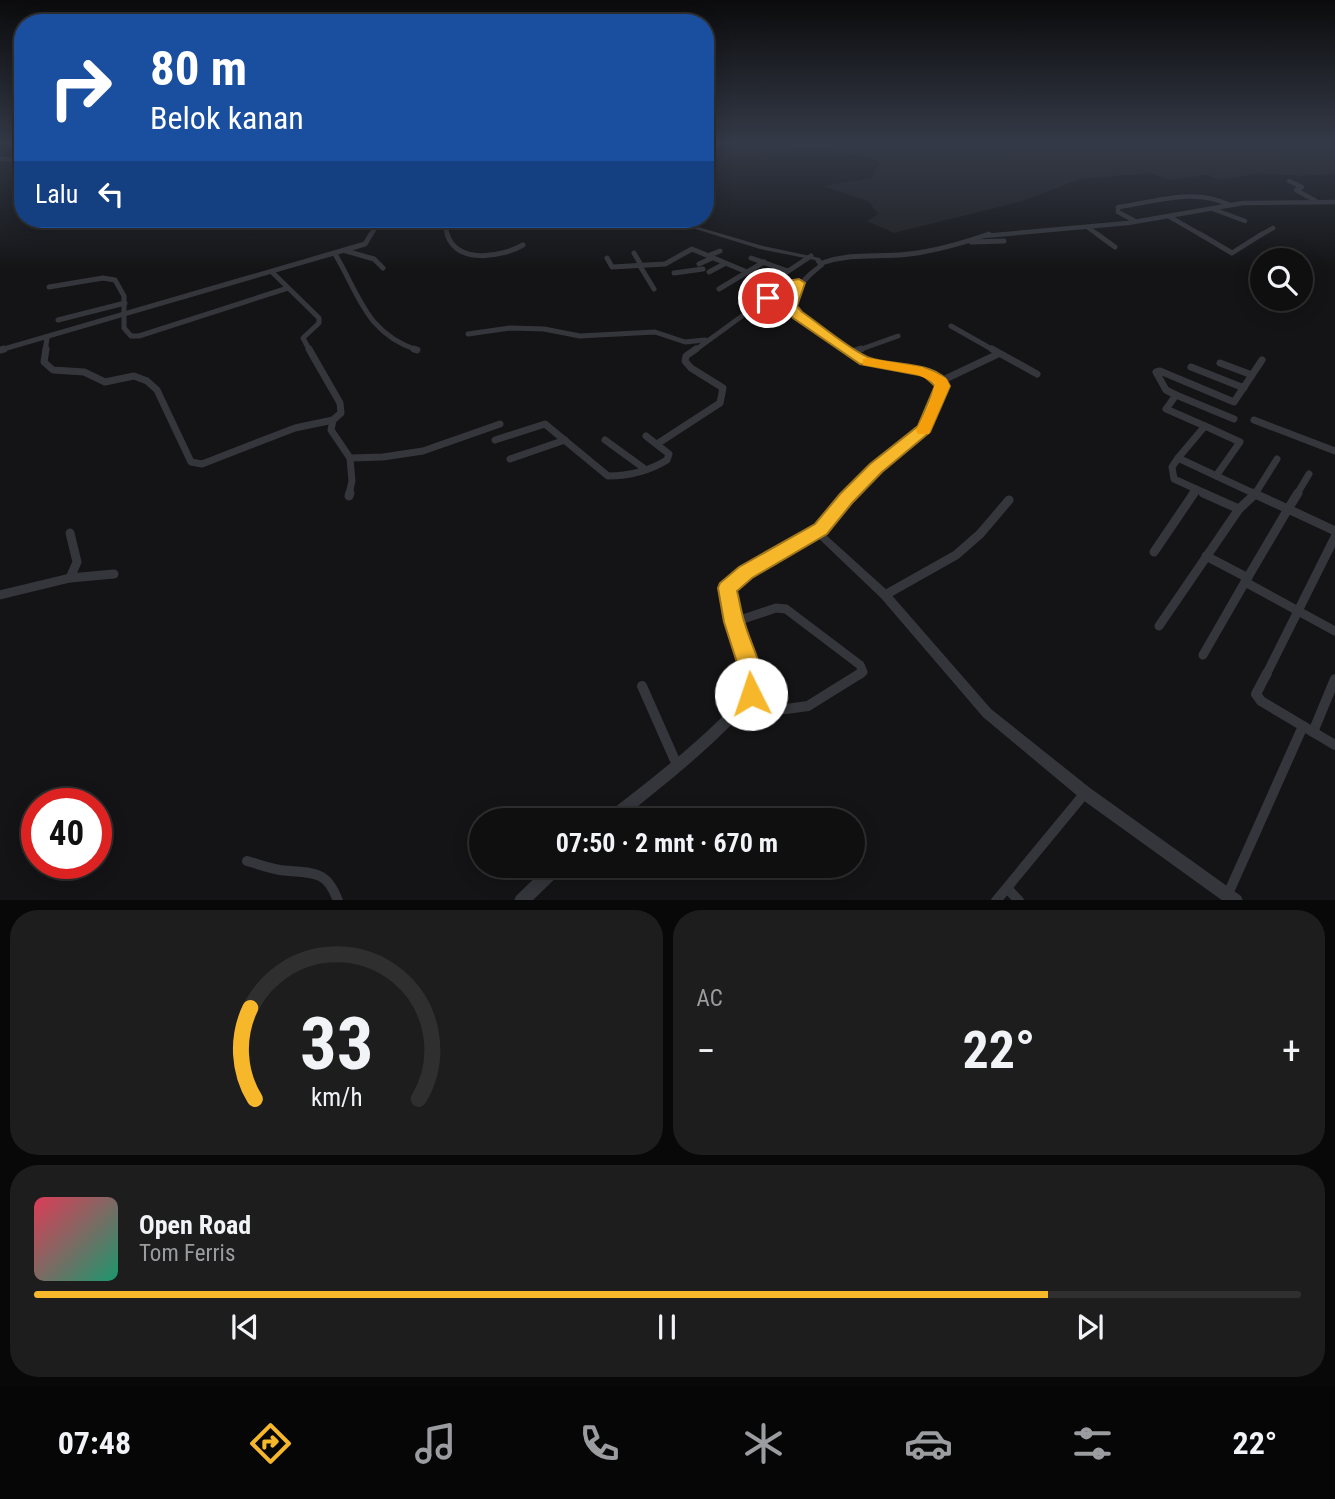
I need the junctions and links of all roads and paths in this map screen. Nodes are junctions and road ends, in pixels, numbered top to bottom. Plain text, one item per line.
1 (1300, 186) edge
2 (1317, 202) junction
3 (1335, 202) edge
4 (1230, 205) junction
5 (1212, 209) junction
6 (1169, 217) junction
7 (1136, 221) junction
8 (1245, 221) dead end
9 (1086, 227) junction
10 (376, 228) edge
11 (446, 228) edge
12 (696, 228) edge
13 (1273, 228) dead end
14 (1004, 241) dead end
15 (963, 243) junction
16 (523, 245) dead end
17 (1115, 247) dead end
18 (344, 251) junction
19 (720, 251) dead end
20 (634, 253) dead end
21 (335, 254) junction
22 (811, 256) junction
23 (711, 257) junction
24 (607, 258) dead end
25 (751, 258) dead end
26 (764, 262) junction
27 (668, 263) junction
28 (822, 263) junction
29 (724, 264) junction
30 (640, 266) junction
31 (383, 268) dead end
32 (703, 268) junction
33 (788, 271) junction
34 (272, 272) junction
35 (747, 272) junction
36 (799, 283) junction
37 (49, 287) dead end
38 (288, 288) junction
39 (654, 289) dead end
40 (719, 289) dead end
41 (125, 303) junction
42 (740, 303) dead end
43 (125, 316) junction
44 (58, 320) dead end
45 (951, 326) dead end
46 (468, 334) dead end
47 (898, 336) dead end
48 (47, 338) junction
49 (706, 340) junction
50 (0, 350) edge
51 (417, 350) dead end
52 (852, 352) junction
53 (998, 354) junction
54 (1262, 360) dead end
55 (1220, 363) dead end
56 (1191, 367) dead end
57 (1037, 374) dead end
58 (1252, 375) junction
59 (941, 381) junction
60 (1244, 387) junction
61 (1176, 395) junction
62 (1234, 419) dead end
63 (333, 420) junction
64 (1254, 420) dead end
65 (500, 424) dead end
66 (1205, 426) junction
67 (646, 436) dead end
68 (495, 440) dead end
69 (565, 440) junction
70 (605, 440) dead end
71 (657, 444) junction
72 (1335, 451) edge
73 (350, 458) junction
74 (1178, 458) junction
75 (510, 459) dead end
76 (1277, 459) dead end
77 (645, 470) junction
78 (1308, 474) dead end
79 (1216, 476) junction
80 (1196, 489) junction
81 (1255, 494) junction
82 (349, 496) dead end
83 (1009, 500) dead end
84 (1239, 509) junction
85 (1288, 509) junction
86 (821, 529) junction
87 (1335, 531) edge
88 (69, 533) dead end
89 (1335, 537) edge
90 (1154, 552) dead end
91 (1206, 556) junction
92 (114, 574) dead end
93 (70, 578) junction
94 (1246, 580) junction
95 (0, 595) edge
96 (885, 595) junction
97 (1298, 611) junction
98 (734, 622) junction
99 (1159, 626) dead end
100 (1335, 631) edge
101 (1203, 655) dead end
102 (1335, 679) edge
103 (642, 687) dead end
104 (746, 702) junction
105 (1308, 729) junction
106 (1335, 745) edge
107 (677, 765) junction
108 (1086, 793) junction
109 (625, 808) edge
110 (247, 860) dead end
111 (545, 878) edge
112 (1008, 889) junction
113 (1232, 897) edge
114 (338, 900) edge
115 (522, 900) edge
116 (997, 900) edge
117 (1017, 900) edge

1 - 2 street
2 - 3 street
2 - 4 street
4 - 5 street
4 - 7 street
5 - 6 street
5 - 8 street
6 - 7 street
6 - 13 street
7 - 9 street
9 - 15 street
9 - 17 street
10 - 18 street
11 - 16 street
12 - 22 street
14 - 15 street
15 - 28 street
18 - 21 street
18 - 31 street
19 - 23 street
20 - 30 street
21 - 34 street
21 - 51 street
22 - 28 street
22 - 33 street
23 - 27 street
23 - 29 street
23 - 32 street
24 - 30 street
25 - 26 street
26 - 33 street
26 - 35 street
27 - 30 street
27 - 32 street
28 - 36 street
29 - 32 street
29 - 35 street
30 - 39 street
33 - 42 street
34 - 38 street
34 - 43 street
35 - 40 street
36 - 49 street
36 - 52 street
37 - 41 street
38 - 43 street
38 - 63 street
41 - 43 street
41 - 44 street
43 - 48 street
45 - 53 street
46 - 49 street
47 - 52 street
48 - 50 street
48 - 63 street
49 - 71 street
52 - 59 street
53 - 57 street
53 - 59 street
54 - 58 street
55 - 58 street
56 - 60 street
58 - 60 street
59 - 86 street
60 - 61 street
61 - 62 street
61 - 66 street
63 - 73 street
64 - 72 street
65 - 73 street
66 - 74 street
66 - 79 street
67 - 71 street
68 - 69 street
69 - 75 street
69 - 77 street
70 - 77 street
71 - 77 street
73 - 82 street
74 - 79 street
74 - 80 street
76 - 81 street
78 - 85 street
79 - 81 street
80 - 84 street
80 - 90 street
81 - 84 street
81 - 85 street
83 - 96 street
84 - 91 street
85 - 87 street
85 - 94 street
86 - 96 street
86 - 98 street
88 - 93 street
89 - 97 street
91 - 94 street
91 - 99 street
92 - 93 street
93 - 95 street
94 - 97 street
94 - 101 street
96 - 108 street
97 - 100 street
97 - 105 street
98 - 104 street
98 - 104 street
102 - 105 street
103 - 107 street
104 - 107 street
105 - 106 street
105 - 113 street
107 - 109 street
108 - 112 street
108 - 113 street
110 - 114 street
111 - 115 street
112 - 116 street
112 - 117 street

